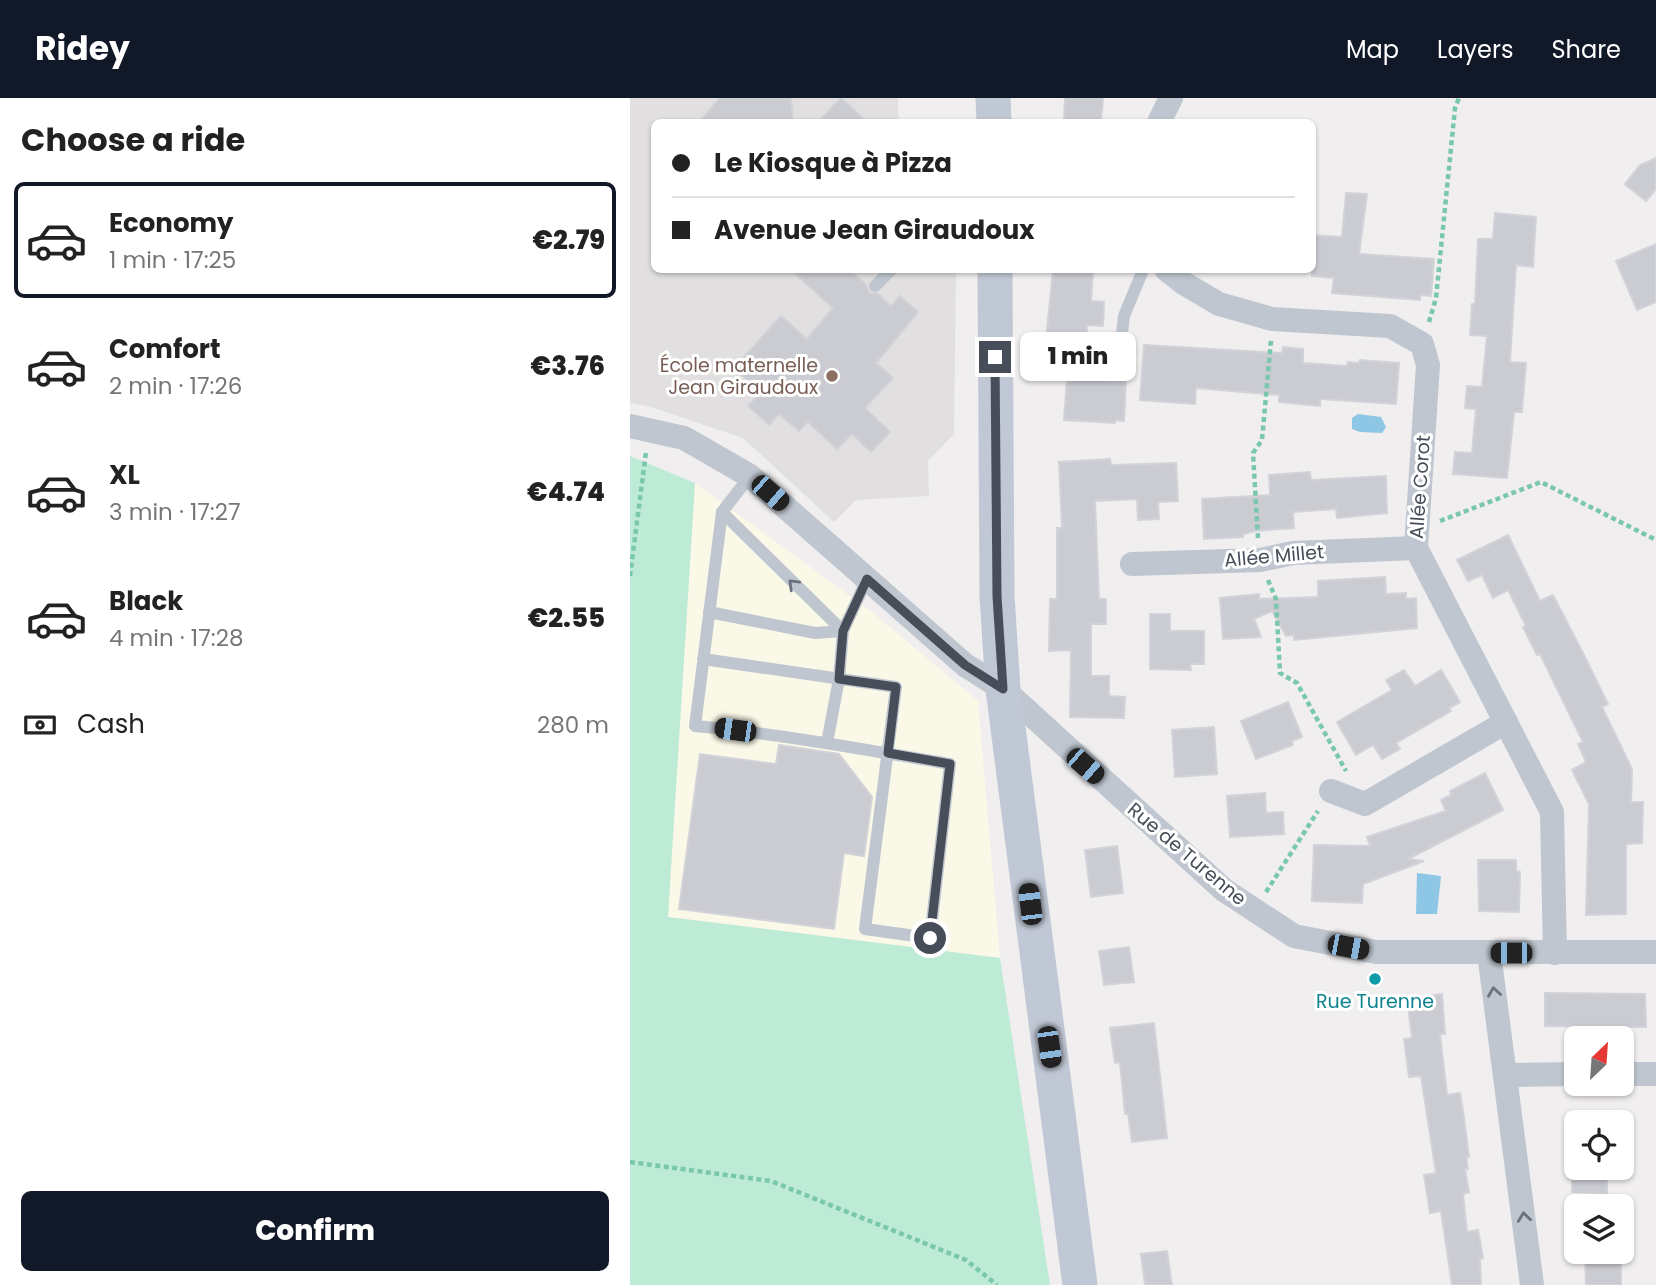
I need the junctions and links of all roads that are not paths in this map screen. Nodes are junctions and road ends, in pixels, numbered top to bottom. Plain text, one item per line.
1 (993, 98) edge
2 (1171, 98) edge
3 (993, 119) edge
4 (1160, 119) edge
5 (888, 273) edge
6 (995, 273) edge
7 (1142, 273) edge
8 (1171, 273) edge
9 (875, 286) dead end
10 (1118, 367) road end
11 (640, 428) edge
12 (750, 476) junction
13 (722, 512) junction
14 (1417, 539) junction
15 (1132, 564) dead end
16 (867, 579) junction
17 (709, 612) junction
18 (843, 631) junction
19 (703, 659) junction
20 (839, 679) junction
21 (1003, 689) junction
22 (1506, 722) junction
23 (827, 743) junction
24 (888, 753) junction
25 (1331, 791) road end
26 (1489, 953) junction
27 (1555, 953) junction
28 (1656, 953) edge
29 (1505, 1074) junction
30 (1564, 1074) edge
31 (1634, 1074) edge
32 (1656, 1074) edge
33 (1080, 1285) edge
34 (1532, 1285) edge

1 - 3 street
2 - 4 street
5 - 9 lane
6 - 21 street
7 - 10 lane
8 - 14 street, Allée Corot
11 - 12 street, Rue de Turenne
12 - 13 lane
12 - 16 street, Rue de Turenne
13 - 17 lane
18 -> 13 lane
14 - 15 street, Allée Millet
14 - 22 street, Allée Corot
16 - 18 lane
16 - 21 street, Rue de Turenne
17 - 18 lane
17 - 19 lane
18 - 20 lane
19 - 20 lane
19 - 23 lane
20 - 23 lane
20 - 24 lane
21 - 26 street, Rue de Turenne
21 - 33 street
22 - 25 street
22 - 27 street, Allée Corot
23 - 24 lane
24 - 24 lane
26 - 27 street, Rue de Turenne
29 -> 26 street
27 - 28 street, Rue de Turenne
29 - 30 street
34 -> 29 street
31 - 32 street

